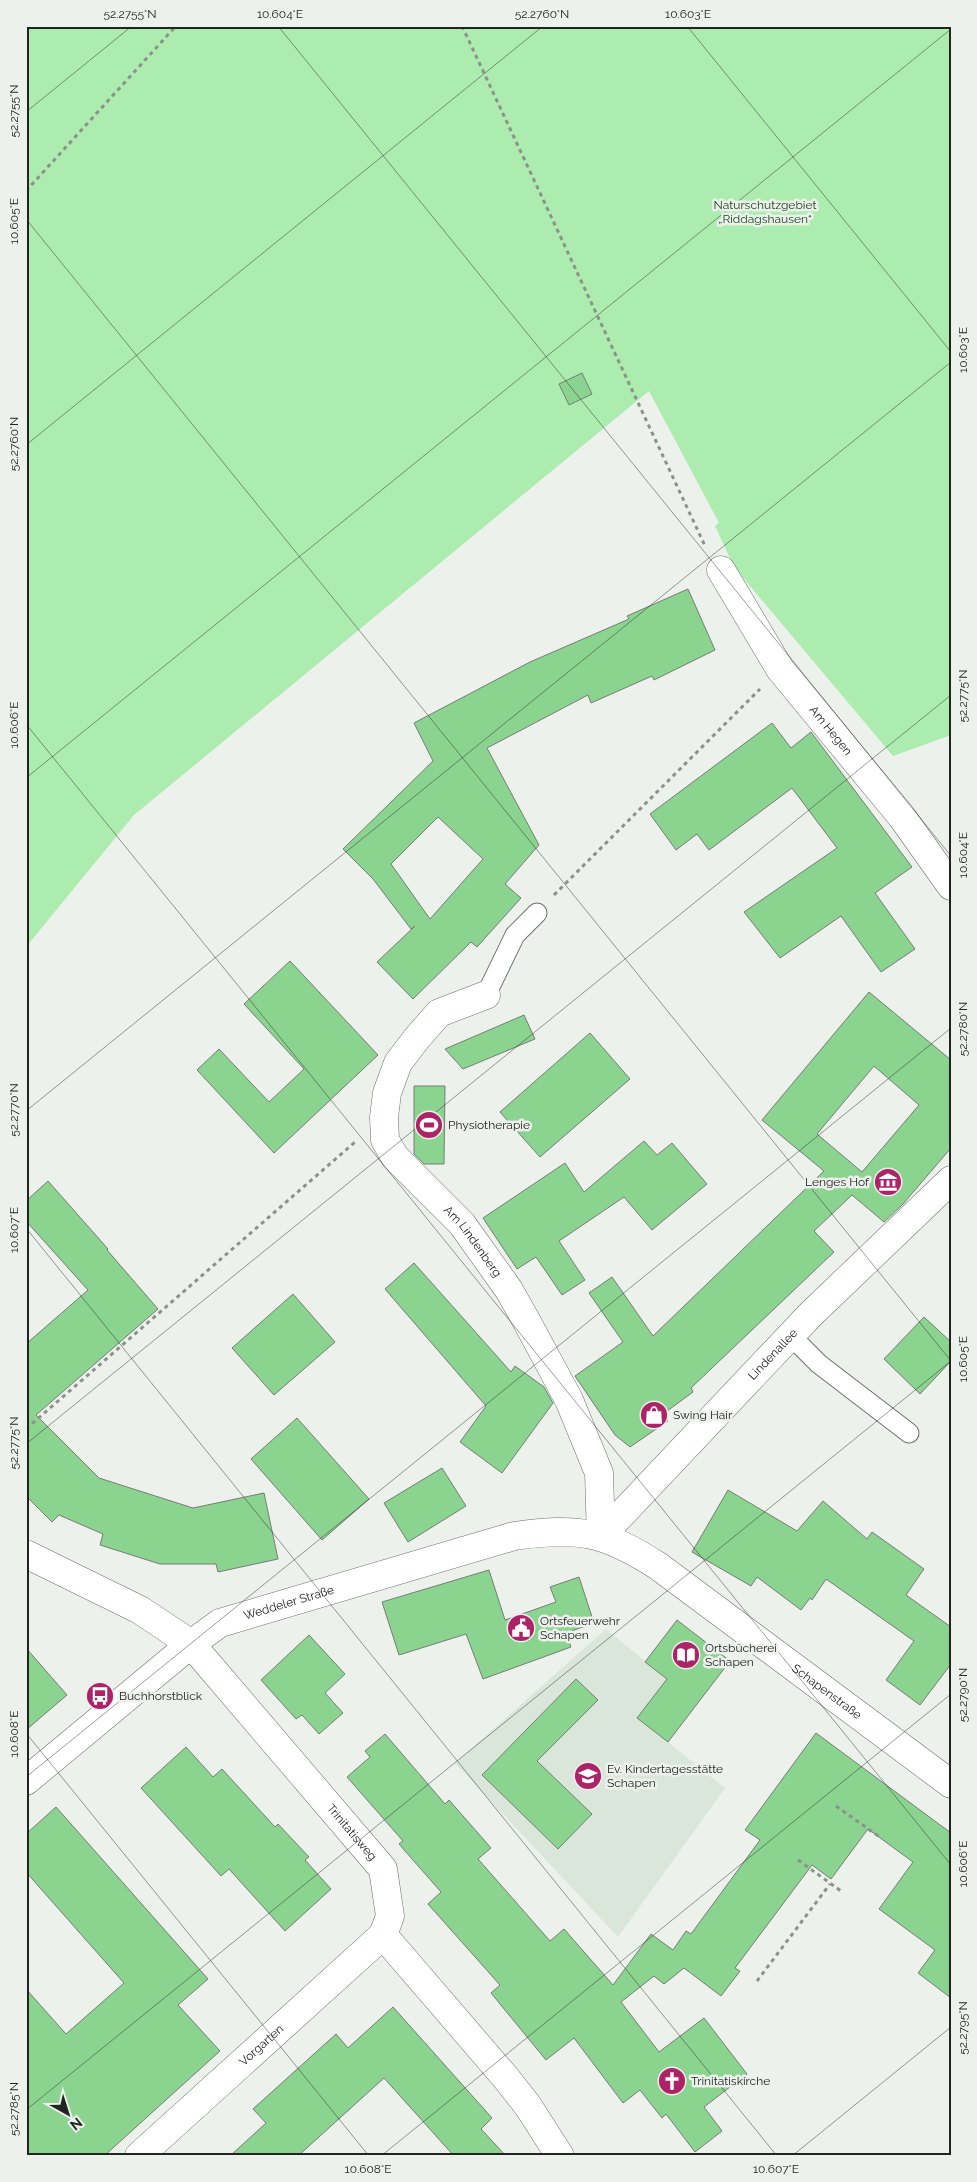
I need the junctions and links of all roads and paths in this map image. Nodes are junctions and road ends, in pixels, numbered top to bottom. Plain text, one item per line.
1 (176, 26) edge
2 (462, 26) edge
3 (26, 191) edge
4 (721, 570) joint
5 (780, 669) junction
6 (951, 886) edge
7 (537, 912) joint
8 (486, 995) joint
9 (384, 1117) junction
10 (951, 1180) edge
11 (791, 1336) junction
12 (26, 1429) edge
13 (909, 1434) dead end
14 (601, 1536) junction
15 (26, 1554) edge
16 (191, 1644) junction
17 (26, 1780) edge
18 (951, 1784) edge
19 (836, 1806) dead end
20 (881, 1838) dead end
21 (798, 1860) dead end
22 (830, 1884) junction
23 (841, 1891) dead end
24 (383, 1935) junction
25 (757, 1981) dead end
26 (140, 2156) edge
27 (560, 2156) edge

1 - 3 path
2 - 4 path
4 - 5 street, Am Hegen
5 - 6 street, Am Hegen
5 - 7 path
7 - 8 lane
8 - 9 street, Am Lindenberg
9 - 12 path
9 - 14 street, Am Lindenberg
10 - 11 street, Lindenallee
11 - 13 lane
11 - 14 street, Lindenallee
14 - 16 street, Weddeler Straße
14 - 18 street, Schapenstraße
15 - 16 street
16 - 17 street, Weddeler Straße
16 - 24 street, Trinitatisweg
19 - 20 path
21 - 22 path
22 - 23 path
22 - 25 path
24 - 26 street, Vorgarten
24 - 27 street

